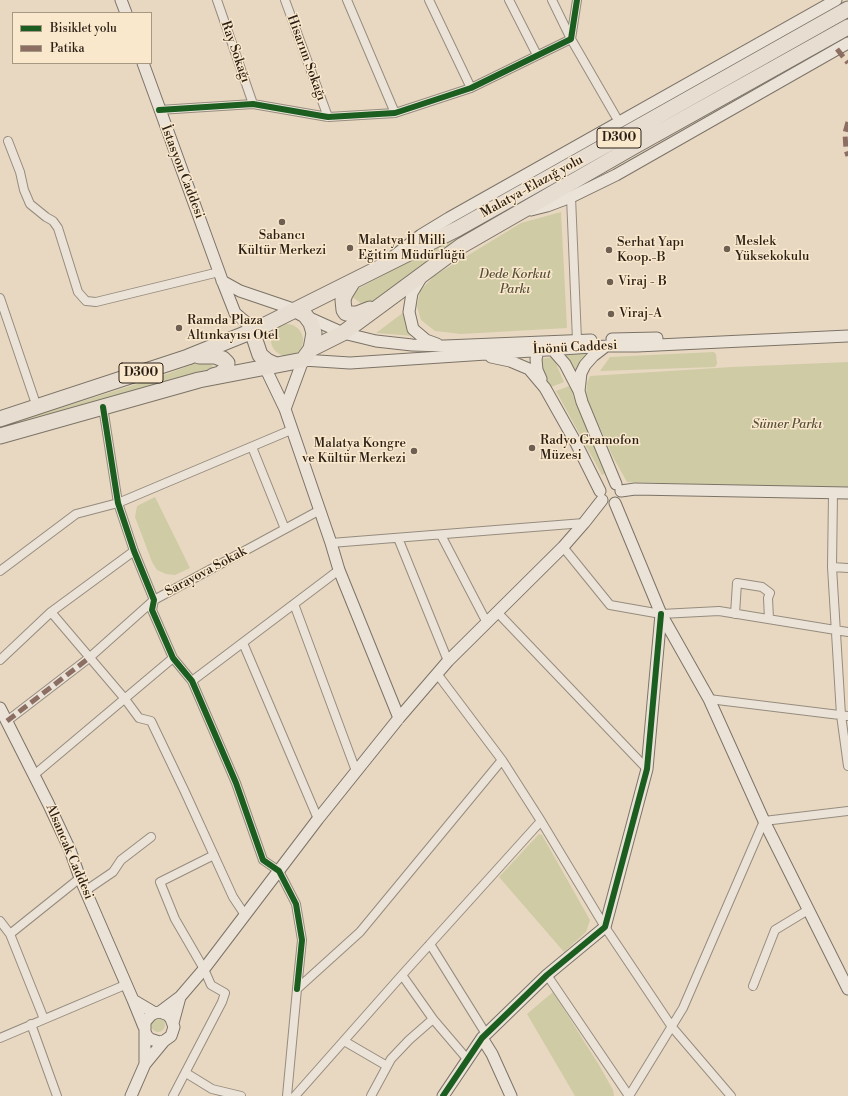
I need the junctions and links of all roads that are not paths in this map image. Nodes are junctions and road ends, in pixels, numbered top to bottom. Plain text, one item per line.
1 (121, 0) edge
2 (217, 0) edge
3 (285, 0) edge
4 (347, 0) edge
5 (429, 0) edge
6 (509, 0) edge
7 (552, 0) edge
8 (577, 0) edge
9 (829, 2) edge
10 (848, 9) edge
11 (126, 12) edge
12 (848, 27) edge
13 (570, 39) junction
14 (848, 43) edge
15 (537, 55) junction
16 (143, 64) edge
17 (471, 88) junction
18 (253, 104) junction
19 (159, 110) junction
20 (395, 113) junction
21 (328, 116) junction
22 (619, 122) junction
23 (8, 141) dead end
24 (571, 197) junction
25 (520, 212) junction
26 (388, 264) junction
27 (425, 271) junction
28 (220, 276) junction
29 (353, 281) junction
30 (0, 298) edge
31 (382, 304) junction
32 (300, 313) junction
33 (9, 323) junction
34 (0, 326) edge
35 (255, 330) junction
36 (848, 330) edge
37 (343, 333) junction
38 (848, 336) edge
39 (576, 340) junction
40 (445, 346) junction
41 (541, 346) junction
42 (607, 346) junction
43 (552, 349) junction
44 (307, 354) junction
45 (479, 354) junction
46 (188, 357) junction
47 (267, 362) junction
48 (199, 380) junction
49 (544, 387) junction
50 (579, 391) junction
51 (103, 407) junction
52 (31, 409) junction
53 (285, 409) junction
54 (0, 414) edge
55 (0, 419) edge
56 (45, 423) junction
57 (291, 430) junction
58 (0, 436) edge
59 (0, 442) edge
60 (252, 447) junction
61 (618, 488) junction
62 (833, 493) junction
63 (848, 493) edge
64 (601, 496) junction
65 (118, 503) junction
66 (615, 504) junction
67 (320, 510) junction
68 (584, 523) junction
69 (285, 529) junction
70 (441, 535) junction
71 (398, 538) junction
72 (331, 543) junction
73 (563, 547) junction
74 (134, 551) junction
75 (832, 567) junction
76 (848, 568) edge
77 (339, 570) junction
78 (0, 571) edge
79 (154, 600) junction
80 (294, 604) junction
81 (51, 612) junction
82 (498, 613) junction
83 (660, 614) junction
84 (735, 614) junction
85 (769, 619) junction
86 (487, 623) junction
87 (835, 630) junction
88 (848, 632) edge
89 (243, 643) junction
90 (89, 658) junction
91 (173, 658) junction
92 (0, 660) edge
93 (448, 661) junction
94 (438, 674) junction
95 (192, 681) junction
96 (125, 699) junction
97 (709, 699) junction
98 (0, 708) edge
99 (844, 715) edge
100 (399, 718) junction
101 (7, 721) junction
102 (502, 760) junction
103 (848, 766) edge
104 (647, 769) junction
105 (356, 771) junction
106 (34, 775) junction
107 (848, 811) edge
108 (318, 819) junction
109 (542, 821) junction
110 (764, 821) junction
111 (151, 837) dead end
112 (214, 856) junction
113 (279, 871) junction
114 (80, 878) junction
115 (85, 890) junction
116 (808, 910) junction
117 (245, 915) junction
118 (0, 921) edge
119 (605, 927) junction
120 (10, 934) junction
121 (430, 944) junction
122 (204, 969) junction
123 (402, 975) junction
124 (547, 975) junction
125 (125, 985) junction
126 (753, 986) dead end
127 (297, 989) junction
128 (848, 989) edge
129 (180, 997) junction
130 (133, 1000) junction
131 (157, 1013) junction
132 (44, 1019) junction
133 (433, 1019) junction
134 (173, 1023) junction
135 (30, 1024) junction
136 (672, 1027) junction
137 (145, 1029) junction
138 (484, 1036) junction
139 (0, 1038) edge
140 (344, 1041) junction
141 (164, 1042) junction
142 (468, 1060) junction
143 (145, 1064) junction
144 (387, 1066) junction
145 (186, 1072) junction
146 (57, 1096) edge
147 (131, 1096) edge
148 (173, 1096) edge
149 (241, 1096) edge
150 (287, 1096) edge
151 (295, 1096) edge
152 (372, 1096) edge
153 (443, 1096) edge
154 (511, 1096) edge
155 (629, 1096) edge
156 (731, 1096) edge

1 - 11 main road
2 - 18 street, Ray Sokağı
3 - 21 street, Hisarım Sokağı
4 - 20 street
5 - 17 street
6 - 15 street
7 - 13 street
8 - 13 street
9 - 22 main road
10 - 26 highway, Malatya-Elazığ yolu / D300
12 - 25 highway, Malatya-Elazığ yolu / D300
13 - 15 street
13 - 22 street
14 - 24 main road
15 - 17 street
16 - 19 main road, İstasyon Caddesi
17 - 20 street
18 - 19 street
18 - 21 street
19 - 28 main road, İstasyon Caddesi
20 - 21 street
22 - 26 main road
23 - 28 street
24 - 25 main road
24 - 39 street
25 - 27 highway, Malatya-Elazığ yolu / D300
26 - 29 highway, Malatya-Elazığ yolu / D300
27 - 31 highway, Malatya-Elazığ yolu / D300
27 - 40 main road
28 - 32 main road
28 - 35 main road, İstasyon Caddesi
29 - 31 highway
29 - 32 highway, Malatya-Elazığ yolu / D300
30 - 33 street
31 - 37 highway, Malatya-Elazığ yolu / D300
32 - 35 highway, Malatya-Elazığ yolu
32 - 37 main road
32 - 44 highway
33 - 34 street
33 - 52 street
35 - 46 highway, D300
35 - 47 highway
36 - 39 main road, İnönü Caddesi
37 - 40 main road
37 - 44 highway, Malatya-Elazığ yolu / D300
38 - 42 main road, İnönü Caddesi
39 - 41 main road, İnönü Caddesi
40 - 41 main road
41 - 43 main road, İnönü Caddesi
41 - 45 main road, İnönü Caddesi
41 - 49 main road
42 - 43 main road, İnönü Caddesi
42 - 50 main road
43 - 50 main road
44 - 45 main road, İnönü Caddesi
44 - 47 highway, Malatya-Elazığ yolu
44 - 53 main road
45 - 49 main road
46 - 48 highway
46 - 52 highway, D300
47 - 48 highway, D300
47 - 53 main road
48 - 51 highway, D300
49 - 64 main road
50 - 61 main road
51 - 56 highway, D300
51 - 65 street
52 - 54 main road
52 - 55 highway, D300
53 - 57 main road
56 - 58 highway, D300
56 - 59 main road
57 - 60 street
57 - 67 main road
60 - 65 street
60 - 69 street
61 - 62 main road
61 - 64 main road
61 - 66 main road
62 - 63 main road
62 - 75 street
64 - 66 main road
64 - 68 main road
65 - 74 street
65 - 78 street
66 - 83 main road
67 - 69 street, Sarayova Sokak
67 - 72 main road
68 - 70 street
68 - 73 main road
69 - 79 street, Sarayova Sokak
70 - 71 street
70 - 86 street
71 - 72 street
71 - 93 street
72 - 77 main road
73 - 82 main road
73 - 83 street
74 - 79 street
74 - 81 street
75 - 76 street
75 - 87 street
77 - 80 street
77 - 100 main road
79 - 90 street, Sarayova Sokak
79 - 91 street
80 - 89 street
80 - 105 street
81 - 90 street
81 - 92 street
82 - 86 main road
82 - 104 street
83 - 84 street
83 - 97 main road
83 - 104 main road
84 - 85 street
84 - 85 street
85 - 87 street
86 - 93 main road
87 - 88 street
87 - 99 street
89 - 95 street
89 - 108 street
90 - 96 street
90 - 101 street, Sarayova Sokak
91 - 95 street
91 - 96 street
93 - 94 main road
94 - 100 main road
94 - 102 street
95 - 113 street
96 - 106 street
96 - 112 street
97 - 99 street
97 - 110 main road
98 - 101 main road, Alsancak Caddesi
99 - 103 street
100 - 105 main road
101 - 106 main road, Alsancak Caddesi
102 - 109 street
102 - 127 street
104 - 119 main road
105 - 108 main road
106 - 114 main road, Alsancak Caddesi
107 - 110 street
108 - 113 main road
109 - 119 street
109 - 121 street
110 - 116 main road
110 - 136 street
111 - 115 street
112 - 117 street
112 - 122 street
113 - 117 main road
113 - 127 street
114 - 115 main road, Alsancak Caddesi
114 - 120 street
115 - 125 main road, Alsancak Caddesi
116 - 126 street
116 - 128 main road
117 - 122 main road
118 - 120 street
119 - 124 main road
119 - 136 street
120 - 132 street
121 - 123 street
121 - 138 street
122 - 129 main road
122 - 145 street
123 - 133 street
123 - 140 street
124 - 138 main road
124 - 155 street
125 - 130 main road, Alsancak Caddesi
125 - 132 street
127 - 150 street
129 - 131 main road
129 - 134 main road
130 - 131 main road
130 - 137 main road, Alsancak Caddesi
131 - 134 main road
131 - 137 main road
132 - 135 street
133 - 142 street
133 - 144 street
134 - 141 main road
135 - 139 street
135 - 146 street
136 - 155 street
136 - 156 street
137 - 141 main road
137 - 143 main road
138 - 142 main road
138 - 154 main road
140 - 144 street
140 - 151 street
141 - 143 main road
142 - 153 main road
143 - 147 main road
144 - 152 street
145 - 148 street
145 - 149 street

